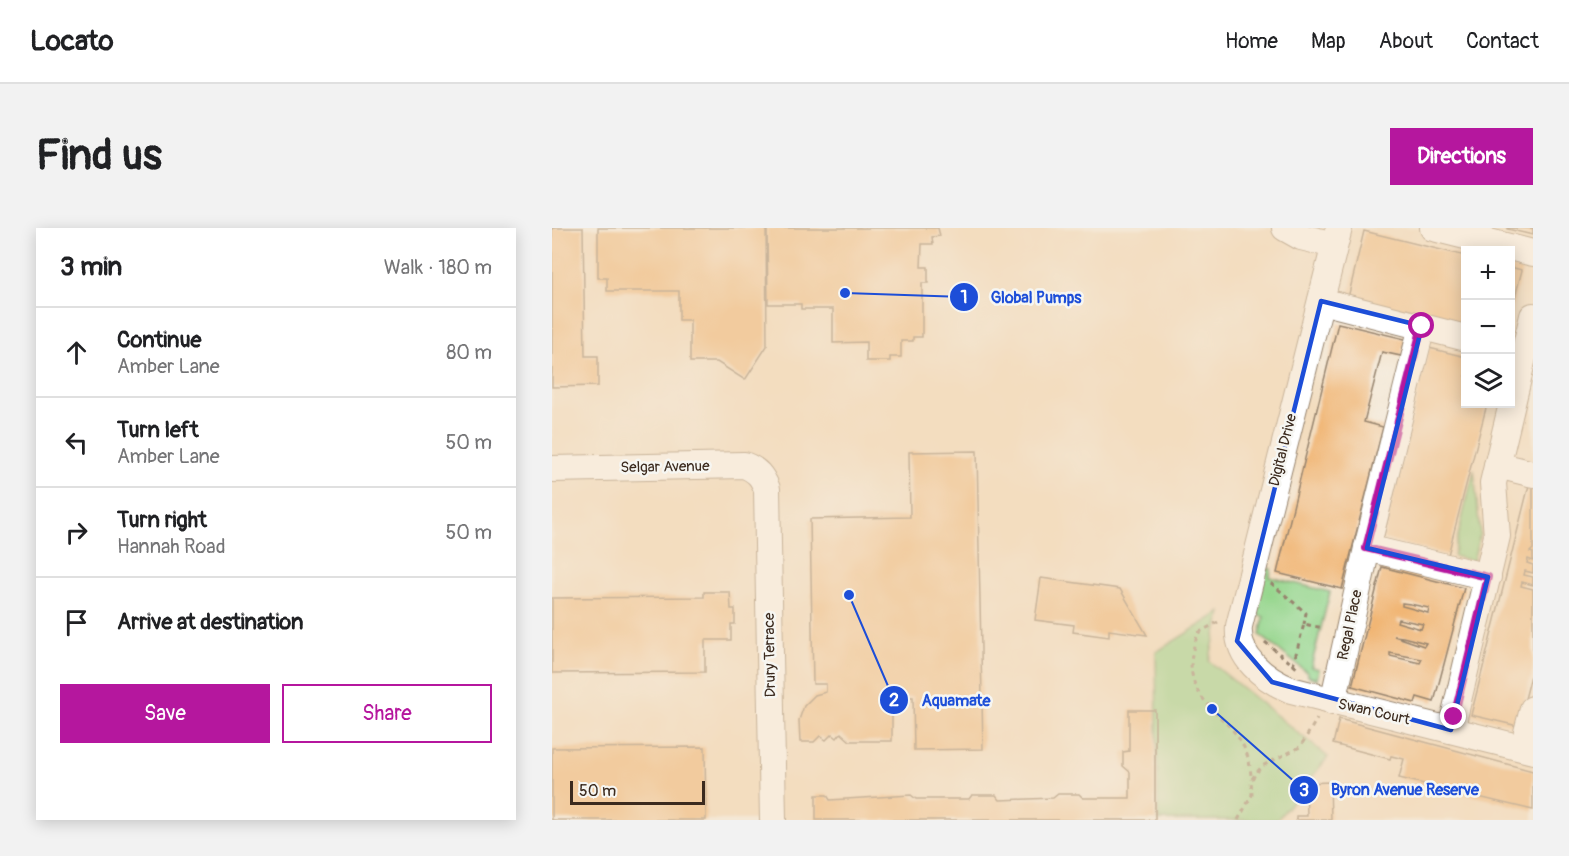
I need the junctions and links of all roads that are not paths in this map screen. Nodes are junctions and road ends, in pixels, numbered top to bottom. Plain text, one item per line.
1 (1285, 228) edge
2 (1433, 228) edge
3 (1337, 236) edge
4 (1533, 253) edge
5 (1321, 301) junction
6 (1533, 316) edge
7 (1422, 326) junction
8 (1461, 337) edge
9 (1517, 351) edge
10 (1497, 465) junction
11 (552, 469) edge
12 (1533, 474) edge
13 (766, 489) joint
14 (1366, 548) junction
15 (1488, 577) junction
16 (1255, 668) joint
17 (1326, 708) junction
18 (1533, 709) edge
19 (1451, 730) junction
20 (1528, 749) edge
21 (773, 820) edge

1 - 3 street
2 - 4 street
3 - 5 street, Digital Drive
5 - 7 street
5 - 16 street, Digital Drive
6 - 9 street
7 - 8 street
7 - 14 street, Regal Place
9 - 10 street
10 - 12 street
10 - 15 street
11 - 13 street, Selgar Avenue
13 - 21 street, Drury Terrace
14 - 15 street
14 - 17 street, Regal Place
15 - 19 street
16 - 17 street, Swan Court
17 - 19 street, Swan Court
18 - 20 street
19 - 20 street, Swan Court

